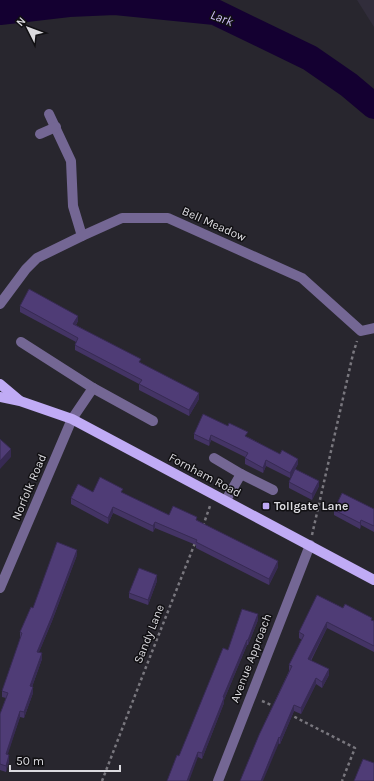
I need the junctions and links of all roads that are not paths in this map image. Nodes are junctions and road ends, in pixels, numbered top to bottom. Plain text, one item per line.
1 (50, 114) dead end
2 (56, 127) junction
3 (40, 134) dead end
4 (82, 236) junction
5 (0, 304) edge
6 (374, 328) edge
7 (22, 342) dead end
8 (0, 384) edge
9 (92, 388) junction
10 (0, 397) edge
11 (20, 401) junction
12 (72, 419) junction
13 (153, 421) dead end
14 (214, 458) dead end
15 (241, 474) junction
16 (273, 490) dead end
17 (226, 500) junction
18 (310, 545) junction
19 (374, 580) edge
20 (0, 588) edge
21 (218, 781) edge

1 - 2 street
2 - 3 street
2 - 4 street
4 - 5 street, Bell Meadow
4 - 6 street, Bell Meadow
7 - 9 street
8 - 11 main road, Fornham Road
9 - 12 street, Norfolk Road
9 - 13 street
10 - 11 main road, Fornham Road
11 - 12 main road, Fornham Road
12 - 17 main road, Fornham Road
12 - 20 street, Norfolk Road
14 - 15 street
15 - 16 street
15 - 17 street
17 - 18 main road, Fornham Road
18 - 19 main road, Fornham Road
18 - 21 street, Avenue Approach

